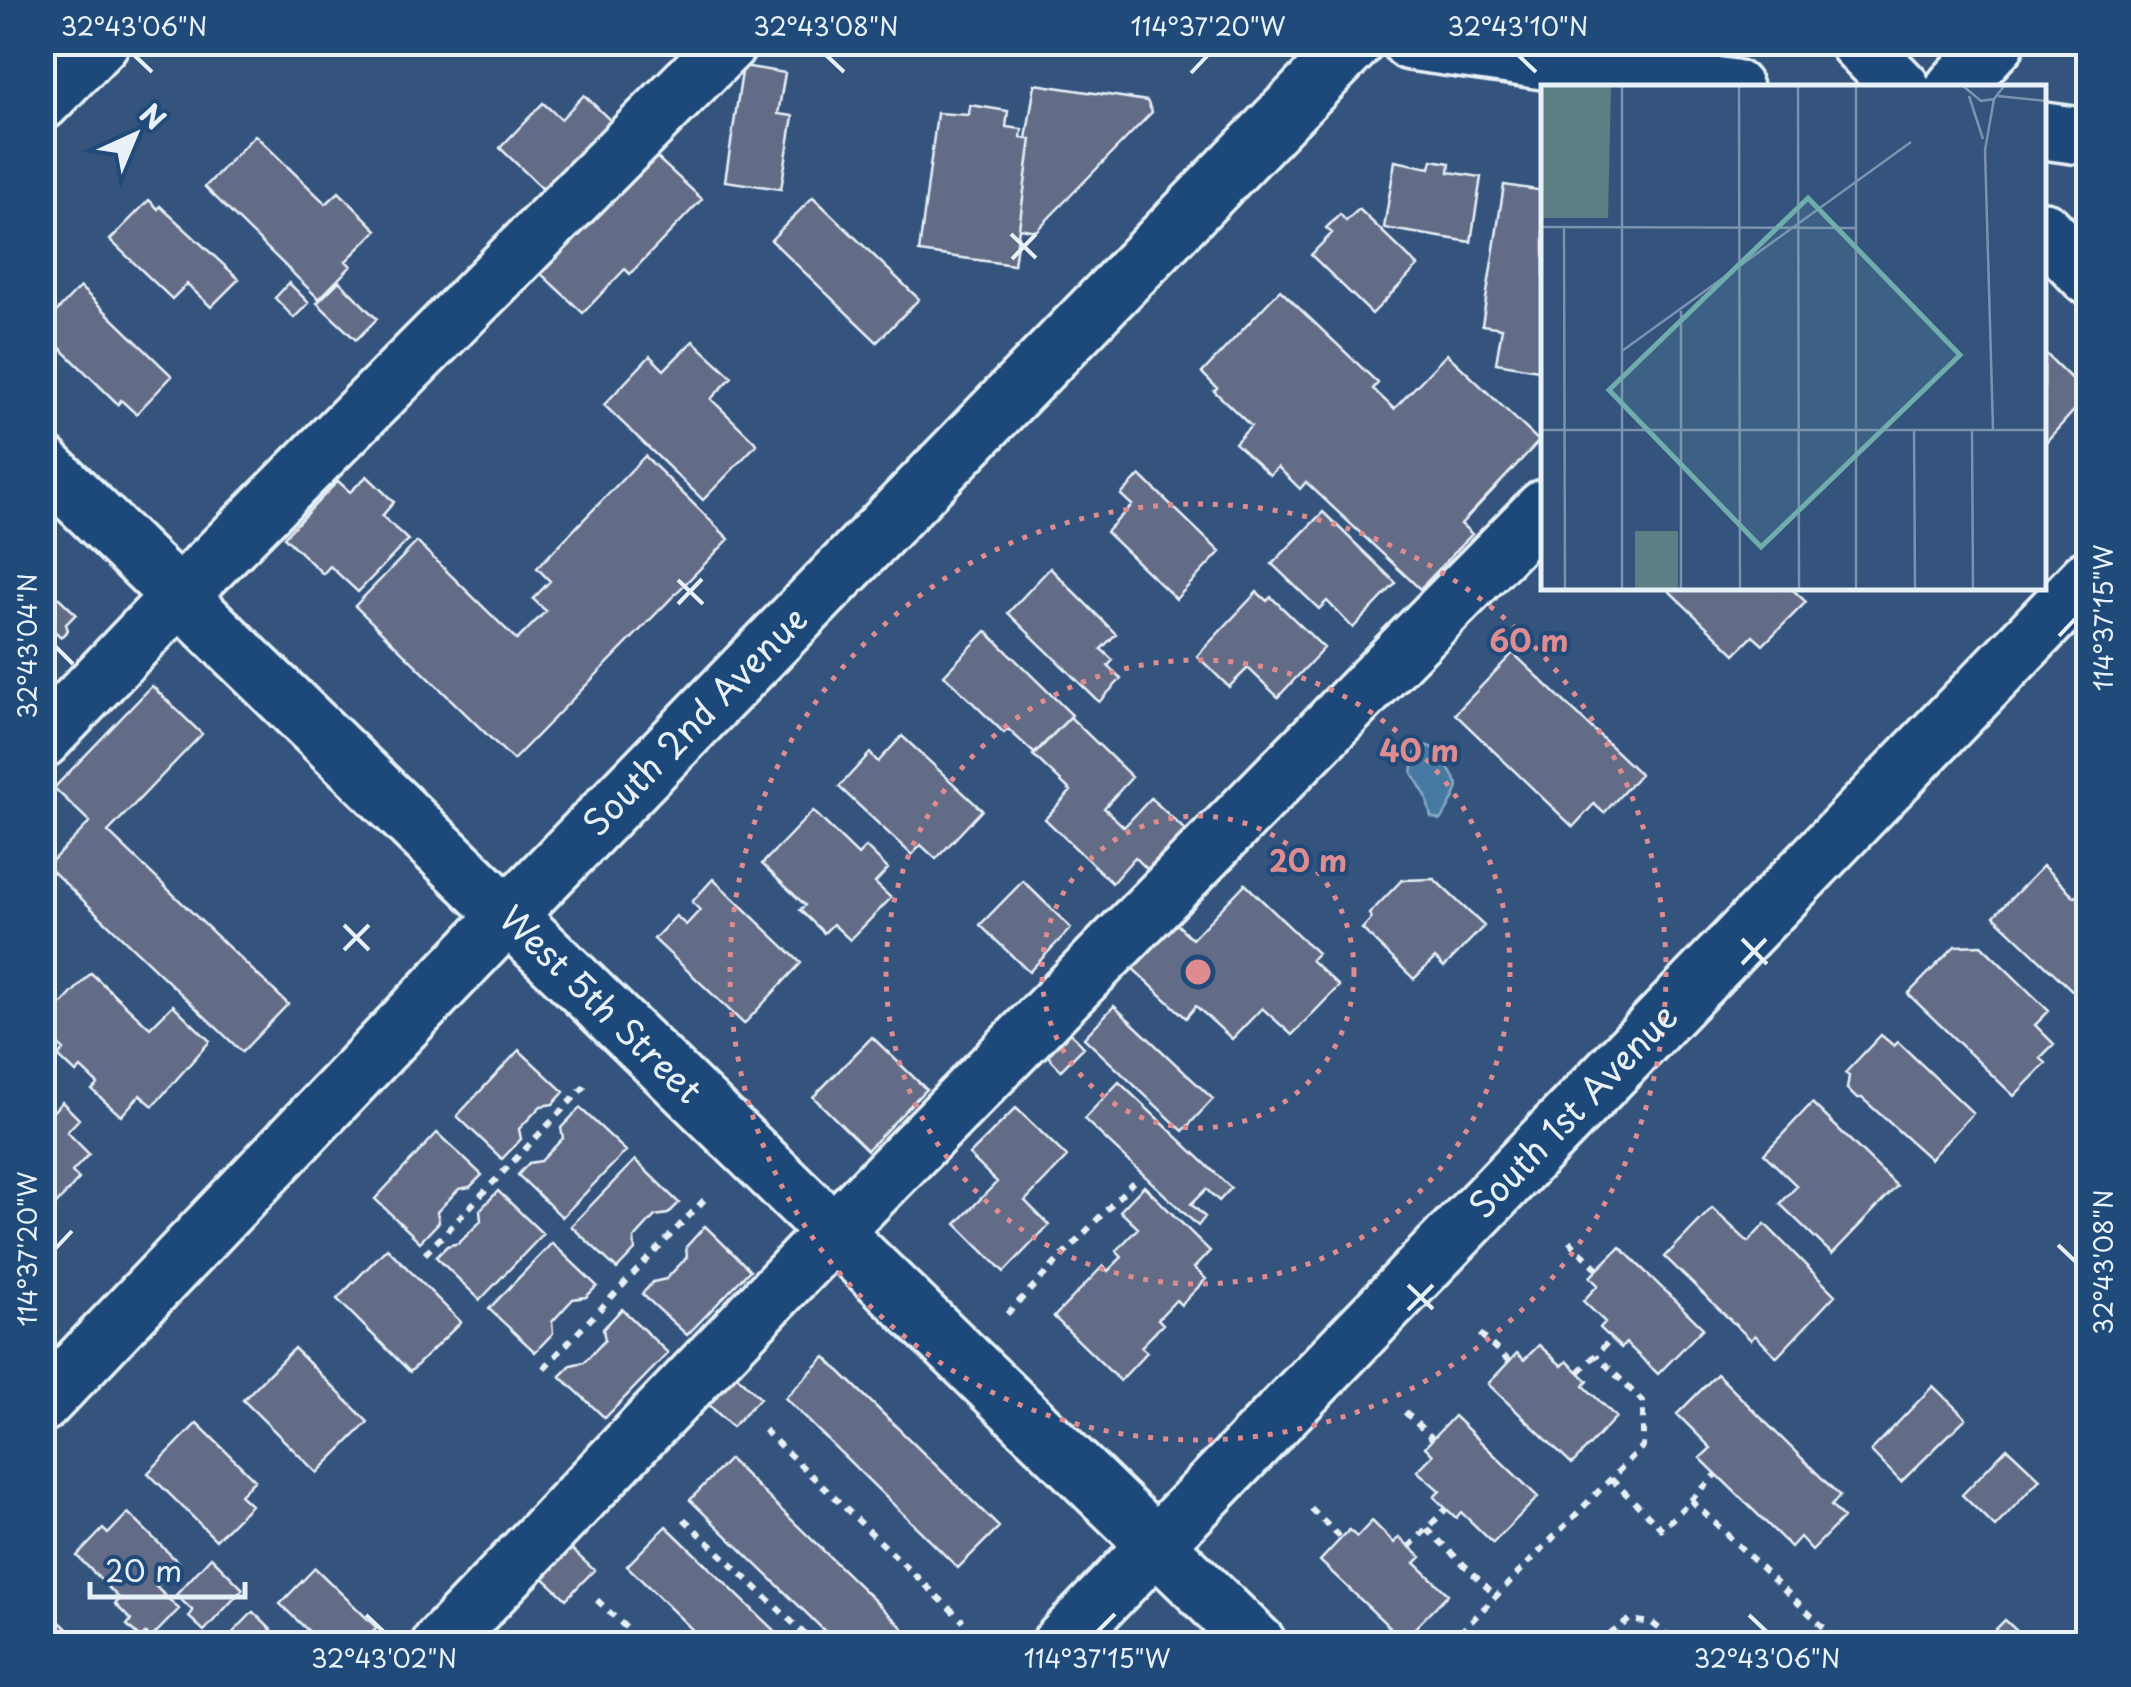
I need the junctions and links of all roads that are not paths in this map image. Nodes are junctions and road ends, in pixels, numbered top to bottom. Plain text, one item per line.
1 (101, 42) edge
2 (730, 42) edge
3 (1355, 42) edge
4 (1410, 42) edge
5 (1857, 42) edge
6 (1997, 42) edge
7 (1713, 85) edge
8 (1899, 85) edge
9 (1957, 85) edge
10 (42, 102) edge
11 (2046, 131) edge
12 (2088, 137) edge
13 (2046, 232) edge
14 (2088, 276) edge
15 (42, 464) edge
16 (1541, 511) edge
17 (2088, 578) edge
18 (181, 594) junction
19 (42, 740) edge
20 (507, 916) junction
21 (834, 1232) junction
22 (42, 1404) edge
23 (1154, 1547) junction
24 (440, 1644) edge
25 (1060, 1644) edge
26 (1258, 1644) edge

1 - 10 street
2 - 18 street
3 - 20 street, South 2nd Avenue
4 - 7 street
5 - 8 street
6 - 9 street
11 - 12 street
13 - 14 street
15 - 18 street, West 5th Street
16 - 21 street
17 - 23 street, South 1st Avenue
18 - 19 street
18 - 20 street, West 5th Street
20 - 21 street, West 5th Street
20 - 22 street, South 2nd Avenue
21 - 23 street, West 5th Street
21 - 24 street
23 - 25 street, South 1st Avenue
23 - 26 street, West 5th Street

